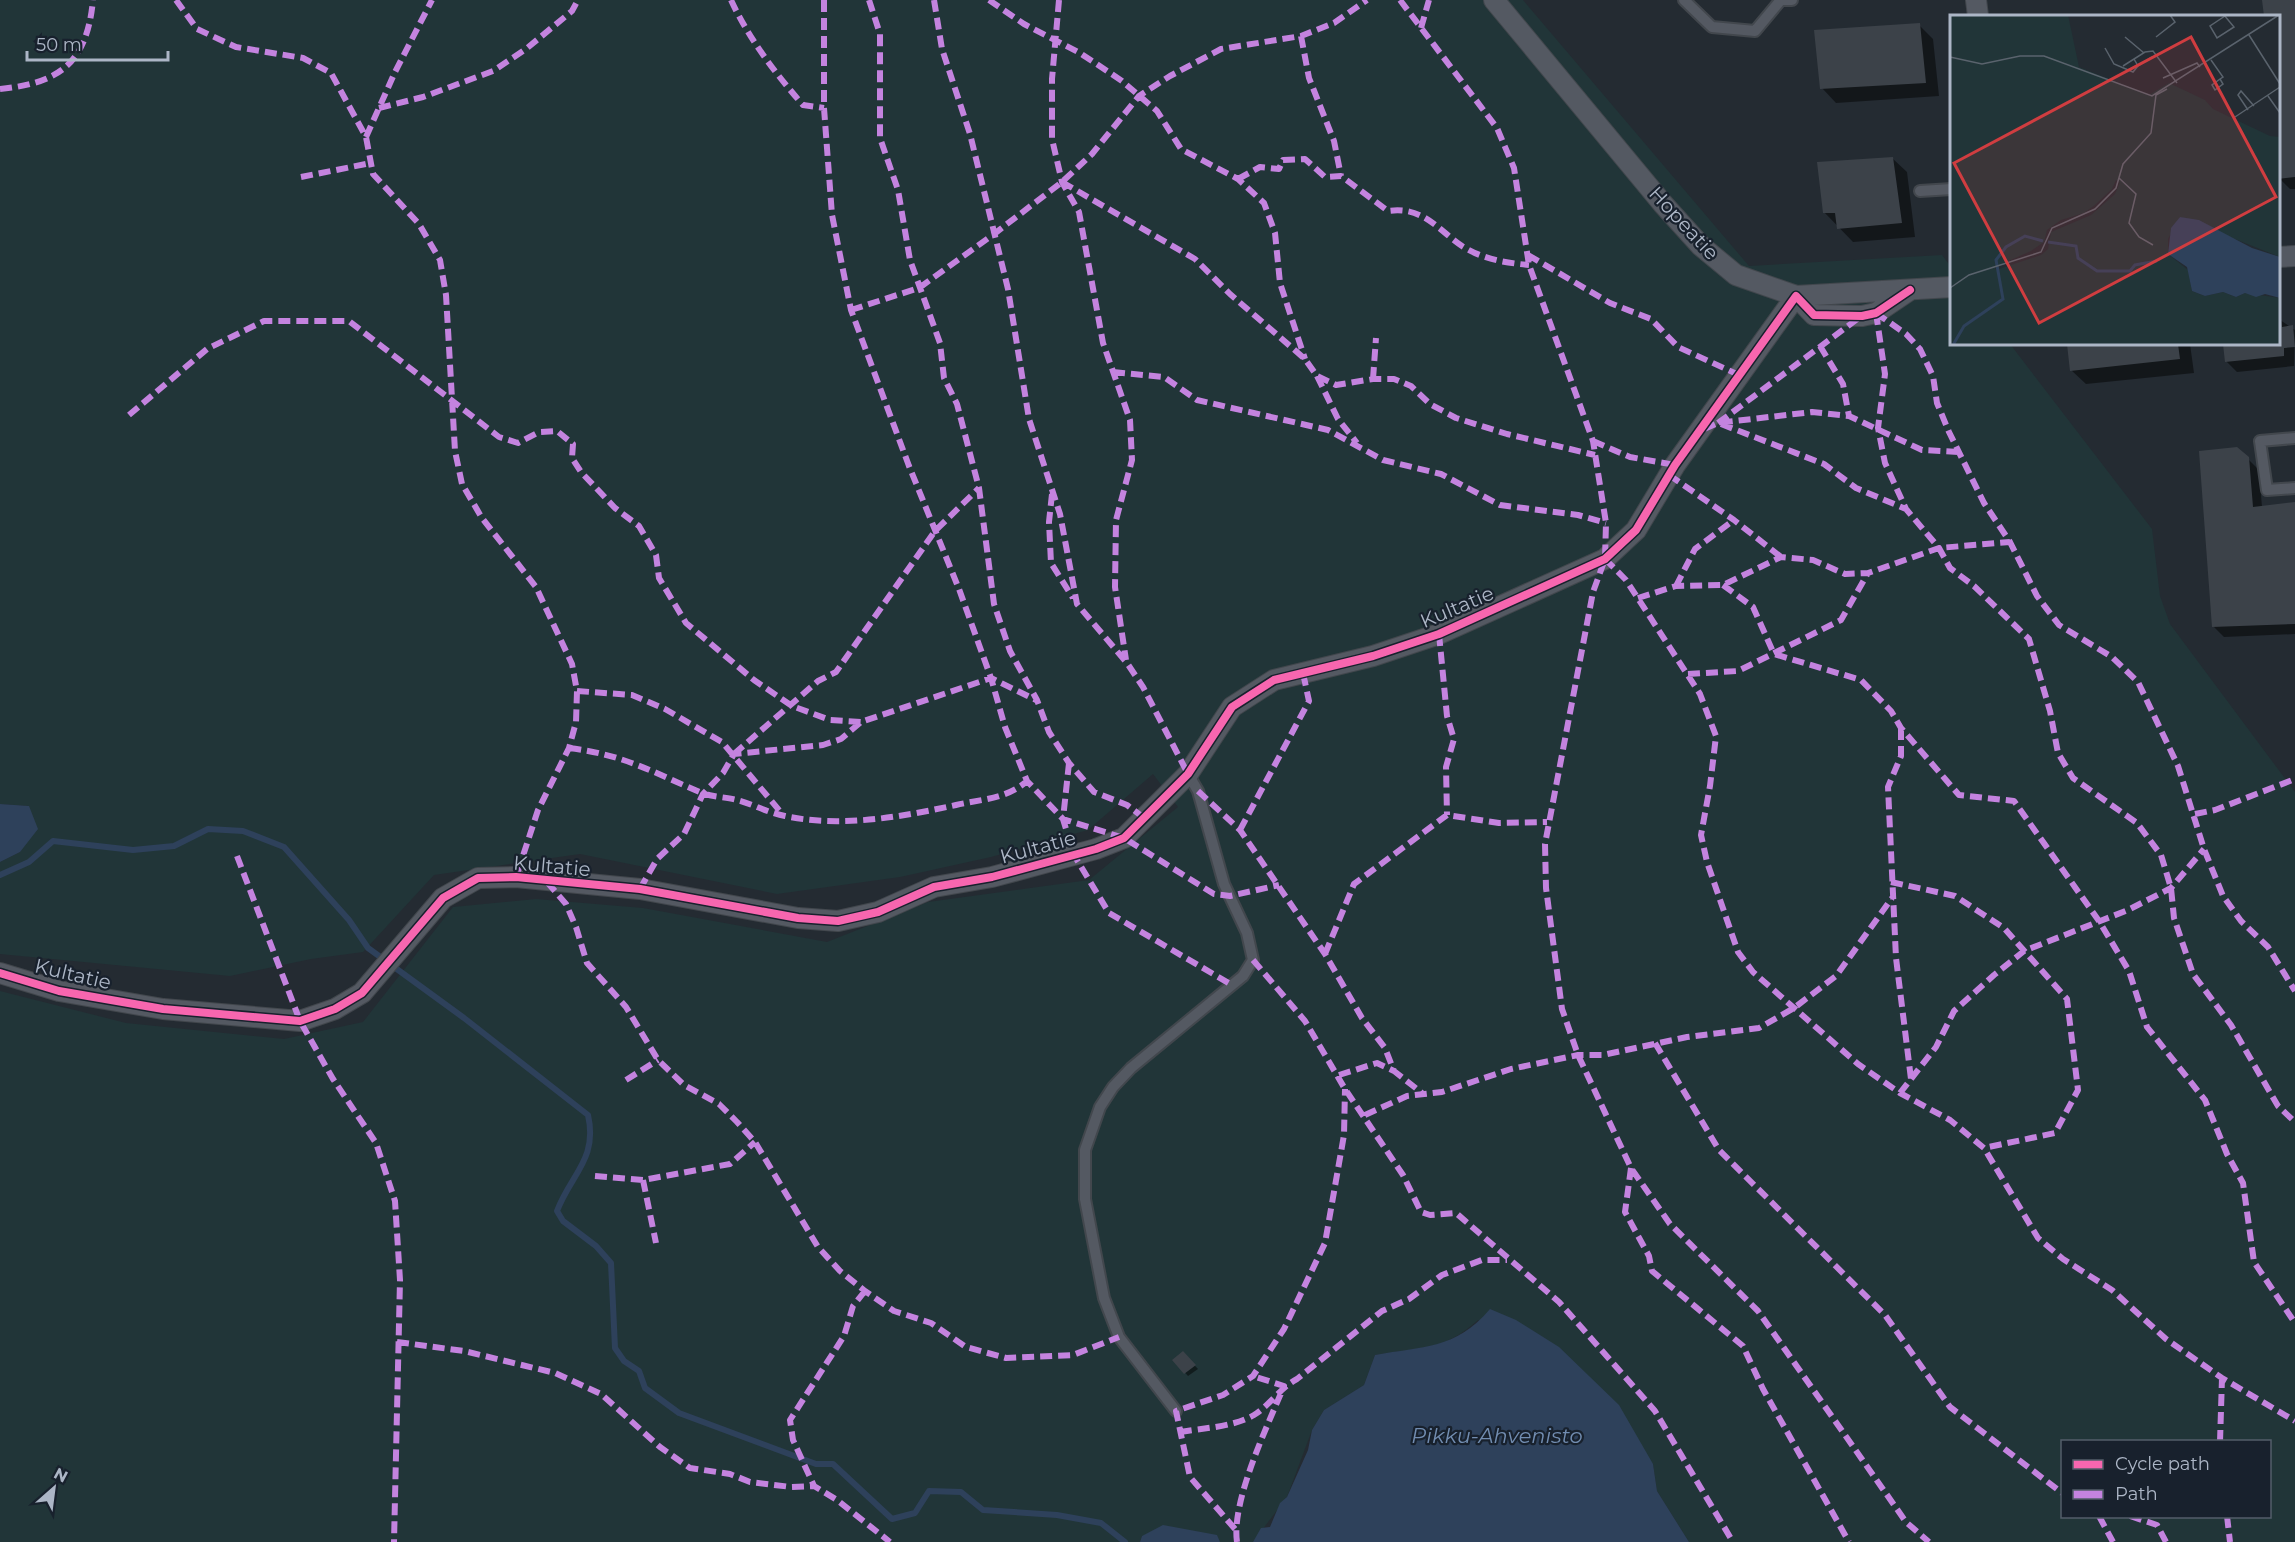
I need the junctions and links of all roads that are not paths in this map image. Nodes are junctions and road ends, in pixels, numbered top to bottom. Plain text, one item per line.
1 (1494, 0) edge
2 (1684, 0) edge
3 (1792, 0) edge
4 (1976, 0) edge
5 (1780, 1) edge
6 (1978, 15) edge
7 (1950, 189) edge
8 (1920, 191) dead end
9 (2295, 256) edge
10 (2280, 257) edge
11 (1950, 287) edge
12 (1796, 296) junction
13 (2295, 438) edge
14 (2295, 488) edge
15 (1188, 774) junction
16 (0, 973) edge
17 (1176, 1411) dead end

1 - 12 street, Hopeatie
2 - 5 lane
3 - 5 lane
4 - 6 street
7 - 8 lane
9 - 10 street
11 - 12 street
12 - 15 street, Kultatie
13 - 14 lane
15 - 16 street, Kultatie
15 - 17 lane

